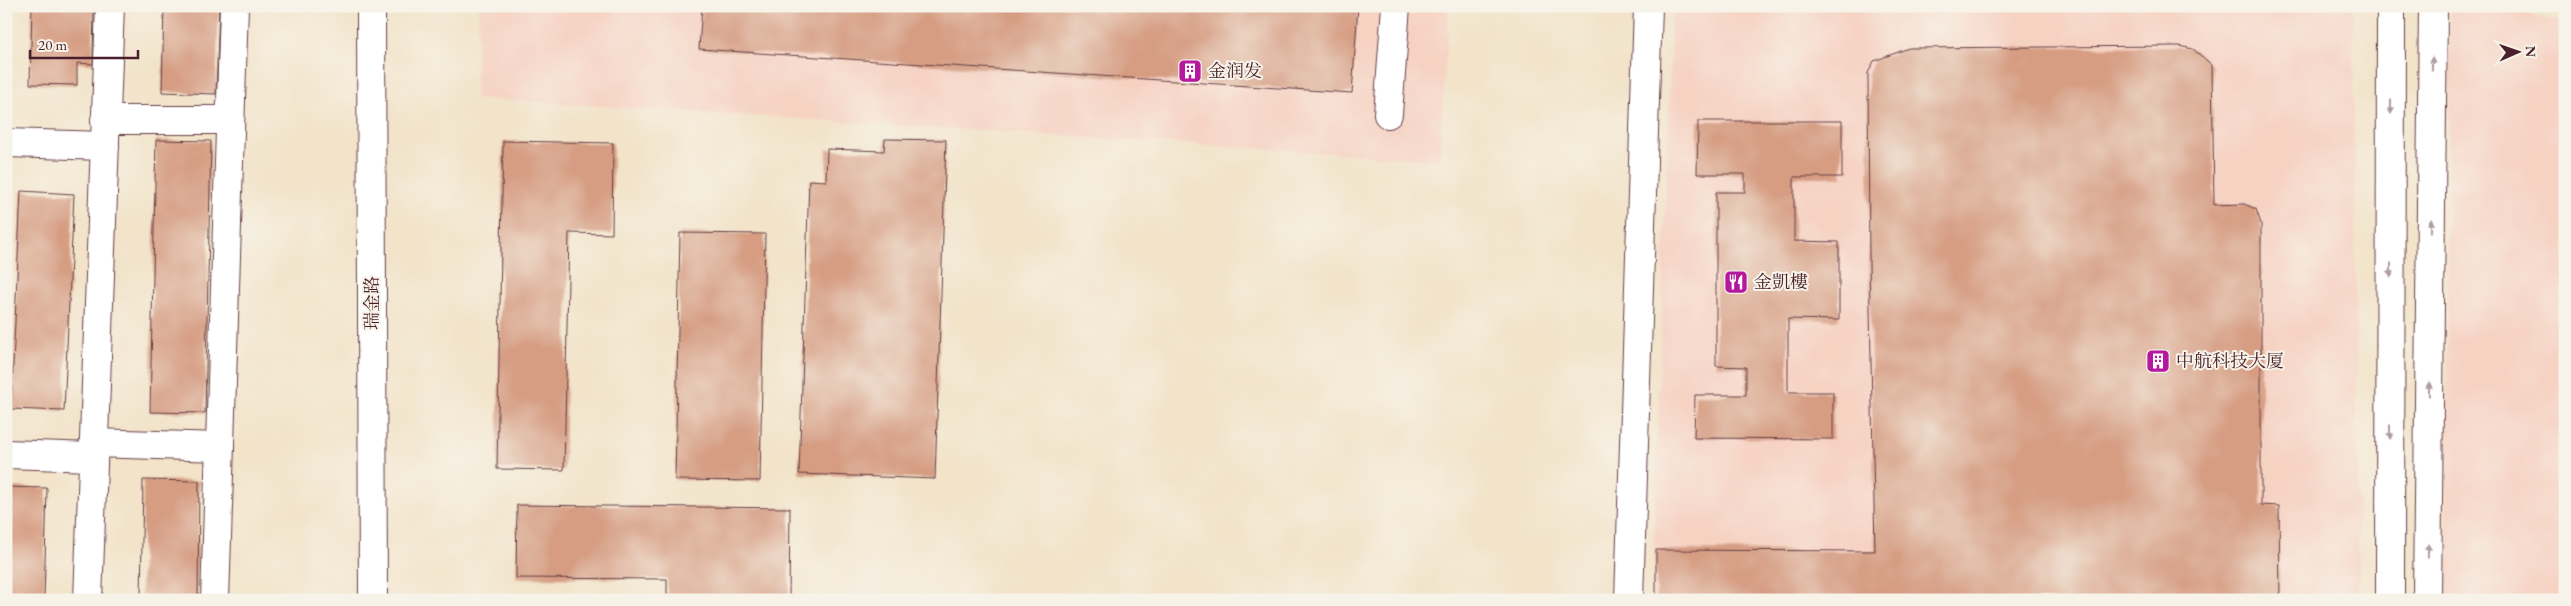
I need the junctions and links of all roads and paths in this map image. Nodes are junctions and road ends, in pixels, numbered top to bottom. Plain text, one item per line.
1 (110, 6) edge
2 (234, 6) edge
3 (372, 6) edge
4 (1396, 6) edge
5 (1648, 6) edge
6 (2392, 6) edge
7 (2433, 6) edge
8 (1388, 114) dead end
9 (230, 120) junction
10 (105, 133) junction
11 (6, 143) edge
12 (220, 447) junction
13 (94, 450) junction
14 (6, 454) edge
15 (88, 600) edge
16 (215, 600) edge
17 (373, 600) edge
18 (1629, 600) edge
19 (2390, 600) edge
20 (2427, 600) edge

1 - 10 street
2 - 9 street
3 - 17 street
4 - 8 street
5 - 18 street
6 -> 19 street
20 -> 7 street
9 - 10 street
9 - 12 street
10 - 11 street
10 - 13 street
12 - 13 street
12 - 16 street
13 - 14 street
13 - 15 street

